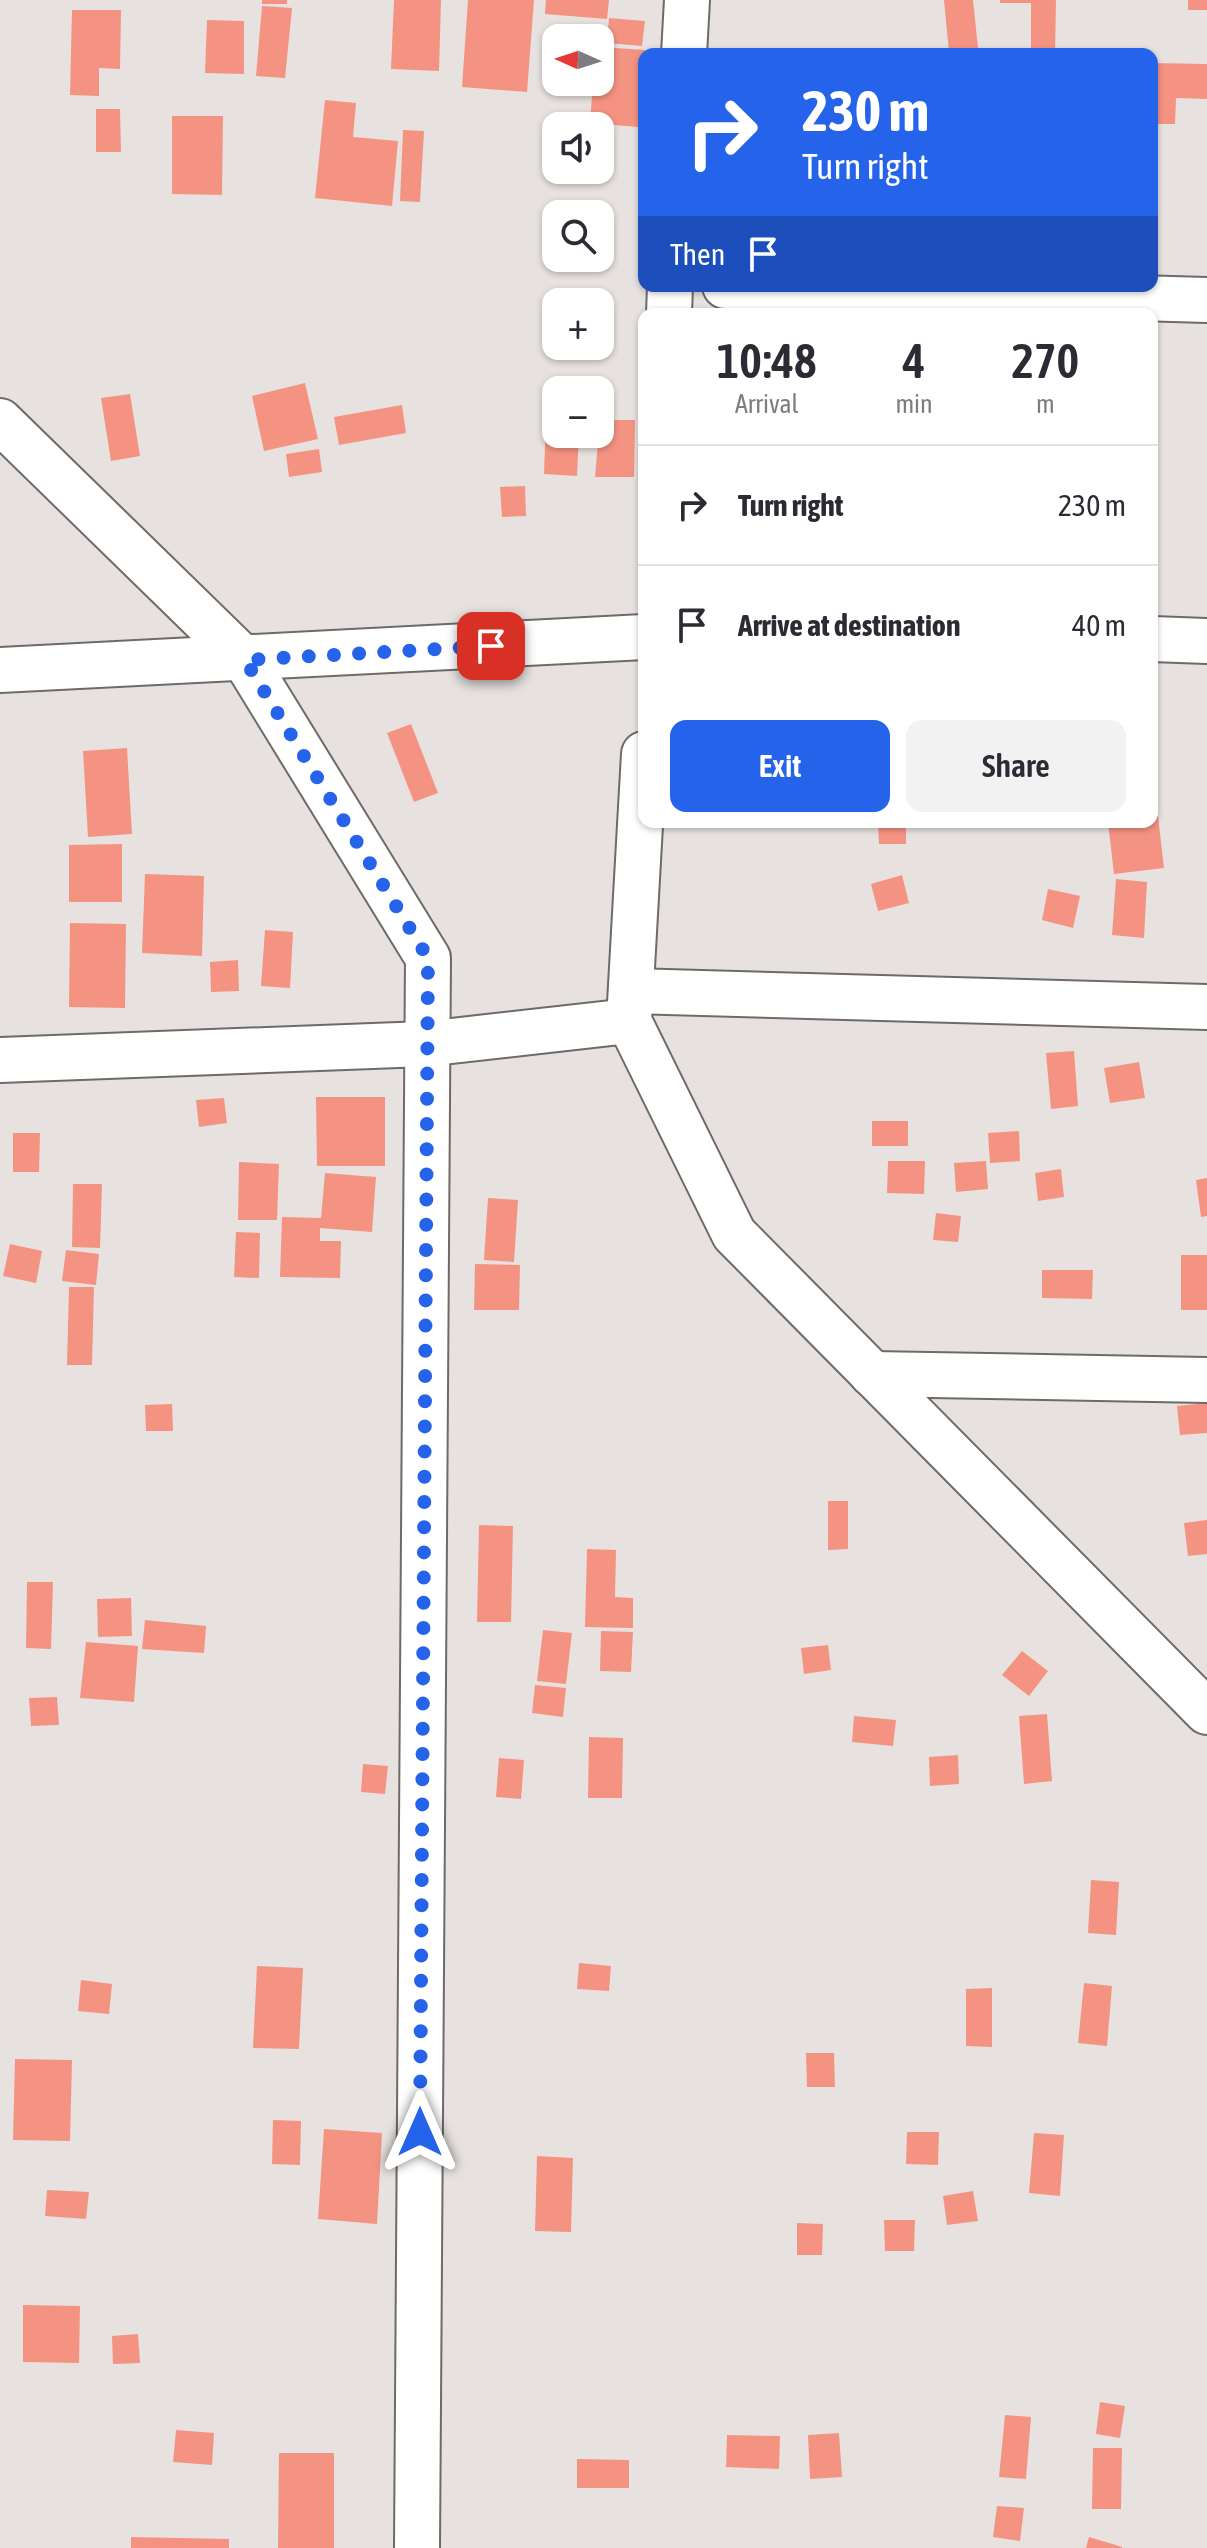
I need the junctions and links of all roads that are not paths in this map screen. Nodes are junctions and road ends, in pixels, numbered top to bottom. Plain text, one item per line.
1 (687, 0) edge
2 (684, 48) edge
3 (932, 292) edge
4 (1207, 300) edge
5 (0, 421) edge
6 (638, 637) edge
7 (1158, 639) edge
8 (1207, 641) edge
9 (245, 660) junction
10 (0, 670) edge
11 (640, 828) edge
12 (630, 1006) junction
13 (1207, 1007) edge
14 (425, 1044) junction
15 (0, 1060) edge
16 (872, 1374) junction
17 (1207, 1380) edge
18 (1207, 1712) edge
19 (417, 2548) edge

1 - 2 street
3 - 4 street
5 - 9 street
6 - 9 street
7 - 8 street
9 - 10 street
9 - 14 street
11 - 12 street
12 - 13 street
12 - 14 street
12 - 16 street
14 - 15 street
14 - 19 street
16 - 17 street
16 - 18 street

